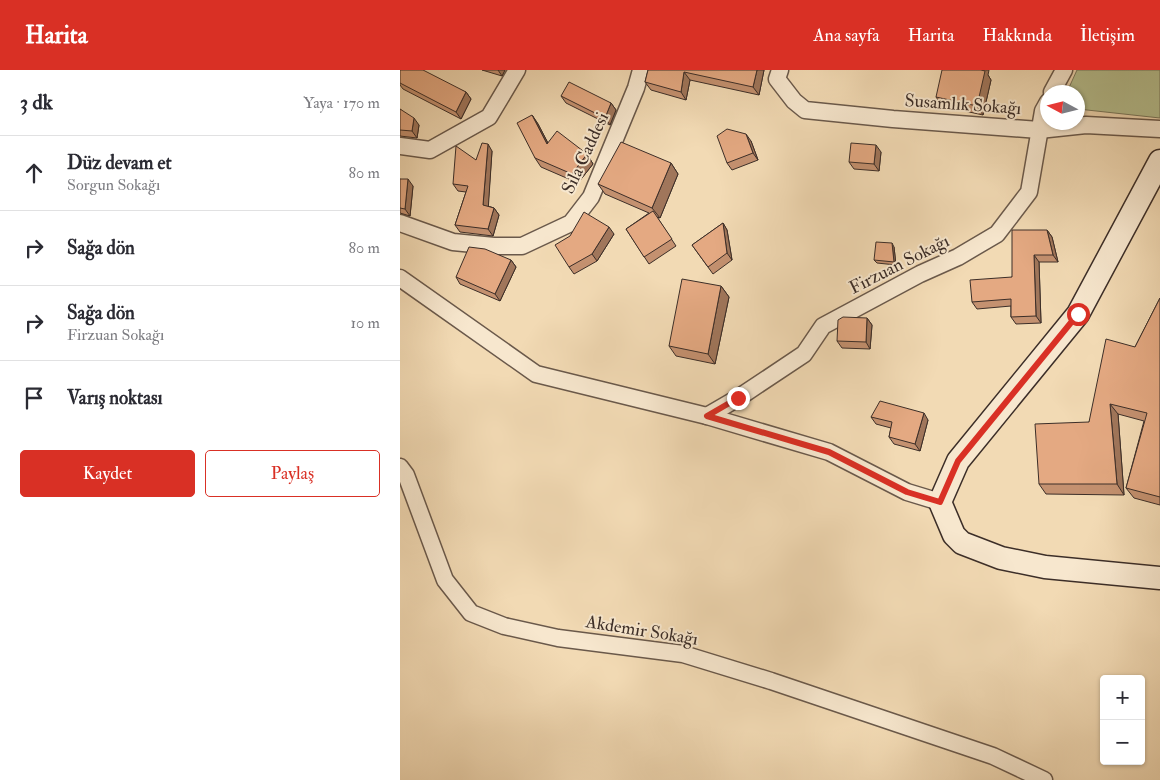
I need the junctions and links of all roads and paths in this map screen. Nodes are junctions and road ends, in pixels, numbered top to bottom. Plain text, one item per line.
1 (517, 70) edge
2 (641, 70) edge
3 (1064, 70) edge
4 (779, 74) edge
5 (1056, 85) edge
6 (1040, 125) edge
7 (1160, 129) edge
8 (1039, 130) junction
9 (400, 146) edge
10 (1160, 161) edge
11 (400, 223) edge
12 (400, 278) edge
13 (707, 416) junction
14 (400, 467) edge
15 (940, 502) junction
16 (1160, 578) edge
17 (1044, 780) edge

1 - 9 street
2 - 11 street, Sıla Caddesi
3 - 5 street
4 - 8 street, Susamlık Sokağı
6 - 8 street, Firzuan Sokağı
7 - 8 street, Susamlık Sokağı
8 - 13 street, Firzuan Sokağı
10 - 15 street
12 - 13 street
13 - 15 street
14 - 17 street, Akdemir Sokağı
15 - 16 street

